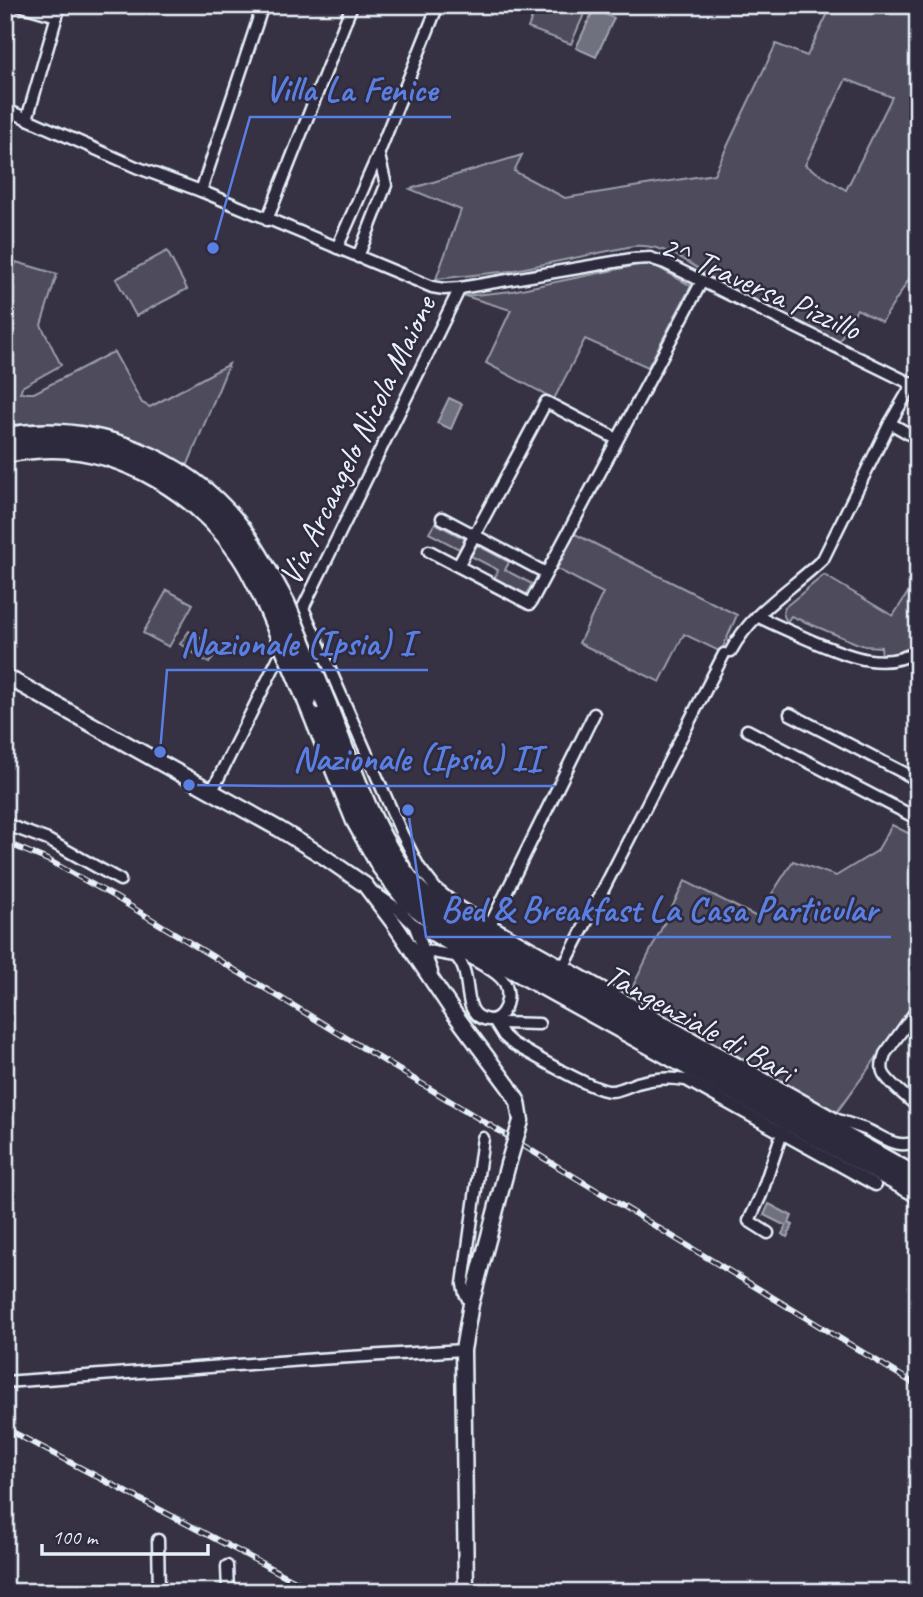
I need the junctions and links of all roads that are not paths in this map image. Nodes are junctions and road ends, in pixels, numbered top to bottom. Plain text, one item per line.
1 (19, 5) edge
2 (60, 5) edge
3 (263, 5) edge
4 (352, 5) edge
5 (438, 5) edge
6 (57, 16) junction
7 (5, 109) edge
8 (27, 119) junction
9 (379, 155) junction
10 (201, 191) junction
11 (267, 220) junction
12 (338, 248) junction
13 (358, 257) junction
14 (702, 281) junction
15 (460, 288) junction
16 (915, 386) edge
17 (890, 423) junction
18 (5, 437) edge
19 (617, 439) junction
20 (918, 439) edge
21 (5, 453) edge
22 (442, 517) dead end
23 (474, 535) junction
24 (429, 551) dead end
25 (458, 566) junction
26 (546, 573) junction
27 (277, 607) junction
28 (303, 608) junction
29 (757, 617) junction
30 (918, 651) edge
31 (5, 676) edge
32 (594, 714) dead end
33 (790, 714) dead end
34 (747, 730) dead end
35 (918, 780) edge
36 (212, 791) junction
37 (918, 819) edge
38 (5, 824) edge
39 (120, 880) dead end
40 (365, 886) junction
41 (413, 924) junction
42 (489, 925) junction
43 (399, 932) junction
44 (409, 948) junction
45 (424, 951) junction
46 (442, 954) junction
47 (564, 966) junction
48 (431, 968) junction
49 (437, 988) junction
50 (918, 1008) edge
51 (495, 1021) junction
52 (539, 1024) dead end
53 (918, 1107) edge
54 (827, 1126) junction
55 (782, 1133) junction
56 (483, 1138) dead end
57 (918, 1142) edge
58 (918, 1166) edge
59 (918, 1178) edge
60 (875, 1185) dead end
61 (918, 1194) edge
62 (768, 1233) dead end
63 (471, 1304) junction
64 (463, 1350) junction
65 (5, 1382) edge
66 (158, 1540) dead end
67 (227, 1566) dead end
68 (159, 1592) edge
69 (228, 1592) edge
70 (466, 1592) edge

1 - 6 street
2 - 6 street
3 - 10 street
4 - 11 street
5 - 9 street
6 - 8 street
7 - 8 street, Via Arcangelo Nicola Maione
8 - 10 street, Via Arcangelo Nicola Maione
9 - 12 street
9 - 13 street
10 - 11 street, Via Arcangelo Nicola Maione
11 - 12 street, Via Arcangelo Nicola Maione
12 - 13 street, Via Arcangelo Nicola Maione
13 - 15 street, Via Arcangelo Nicola Maione
14 - 15 street, 2^ Traversa Pizzillo
14 - 16 street, 2^ Traversa Pizzillo
14 - 19 street
15 - 28 street, Via Arcangelo Nicola Maione
16 - 17 street, 2^ Traversa Pizzillo
17 - 20 street
17 - 29 street, 2^ Traversa Pizzillo
18 - 27 highway, Tangenziale di Bari
19 - 23 street
19 - 26 street
21 - 27 highway, Tangenziale di Bari
22 - 23 street
23 - 25 street
23 - 26 street
24 - 25 street
25 - 26 street
27 - 54 highway, Tangenziale di Bari, bridge
27 - 61 highway, Tangenziale di Bari, bridge
28 - 36 street, Via Arcangelo Nicola Maione
28 - 42 street
29 - 30 street
29 - 47 street, 2^ Traversa Pizzillo
31 - 36 street
32 - 42 street
33 - 35 street
34 - 37 street
36 - 40 street
38 - 39 street
40 - 41 street
40 - 43 street
41 - 43 street
41 - 45 street
41 - 51 street
42 - 47 street
43 - 44 street
44 - 45 street
44 - 49 street
45 - 46 street
45 - 48 street
46 - 48 street
46 - 51 street
47 - 57 street
48 - 49 street
49 - 63 street, bridge
50 - 53 street
51 - 52 street
51 - 55 street
54 - 58 highway
54 - 59 highway, Tangenziale di Bari
55 - 60 street
55 - 62 street
56 - 63 street
63 - 64 street
64 - 65 street
64 - 70 street
66 - 68 street
67 - 69 street

